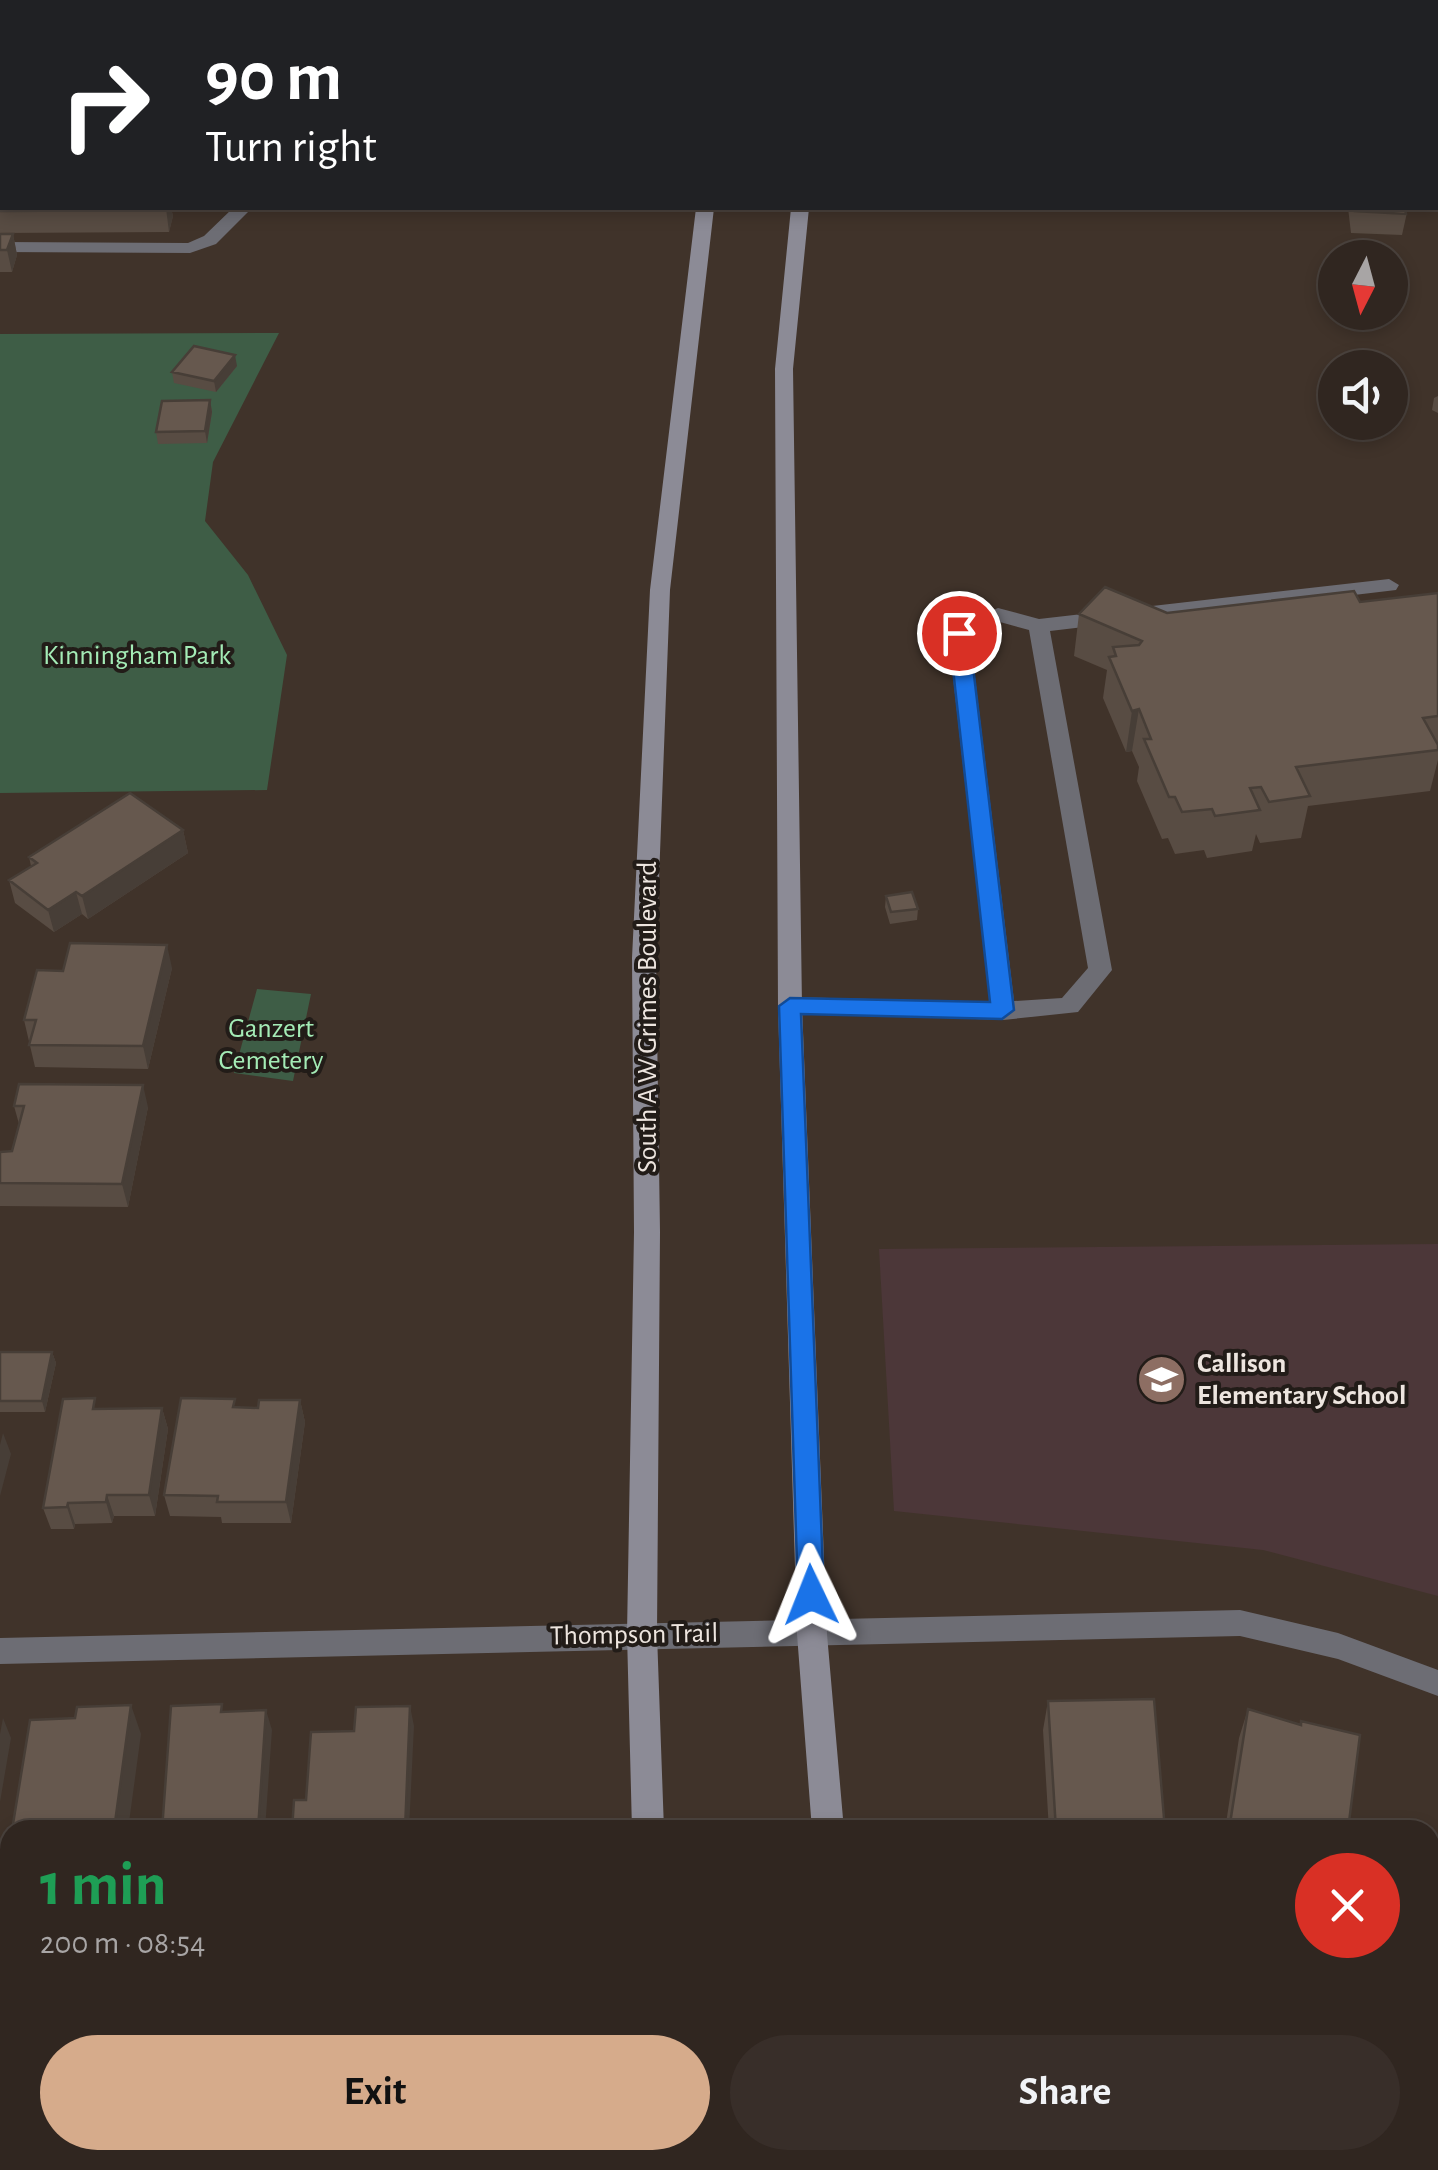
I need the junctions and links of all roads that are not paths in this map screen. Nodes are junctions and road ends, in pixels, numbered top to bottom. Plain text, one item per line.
1 (241, 210) edge
2 (705, 210) edge
3 (800, 210) edge
4 (0, 247) edge
5 (1389, 584) dead end
6 (1039, 626) junction
7 (790, 1006) junction
8 (1002, 1010) junction
9 (642, 1634) junction
10 (812, 1634) junction
11 (0, 1651) edge
12 (1438, 1682) edge
13 (648, 1820) edge
14 (827, 1820) edge

1 - 4 street
2 - 9 main road, South A W Grimes Boulevard
3 - 7 main road
5 - 6 street
6 - 8 street
6 - 8 street
7 - 8 street
7 - 10 main road
9 - 10 street, Thompson Trail
9 - 11 street, Thompson Trail
9 - 13 main road, South A W Grimes Boulevard
10 - 12 street, Thompson Trail
10 - 14 main road

